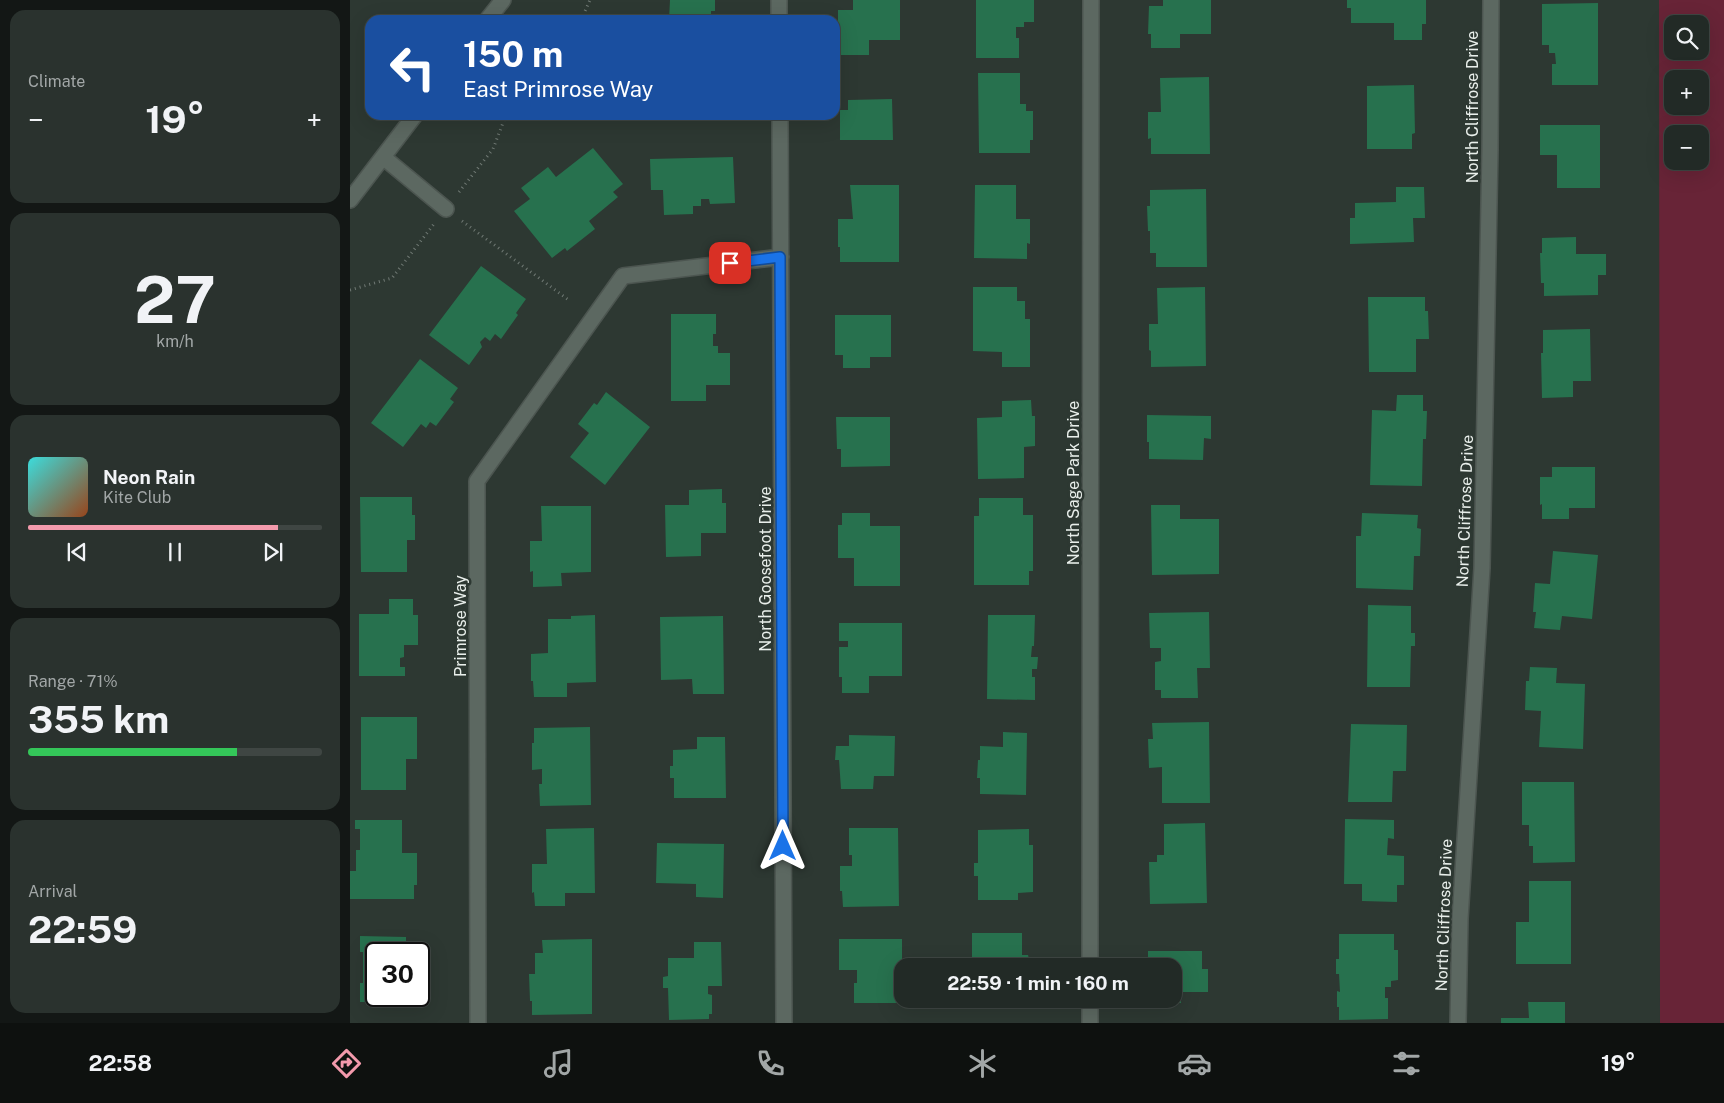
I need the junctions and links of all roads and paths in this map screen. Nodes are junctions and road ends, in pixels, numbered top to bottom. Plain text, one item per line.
1 (503, 0) edge
2 (590, 0) edge
3 (779, 0) edge
4 (1091, 0) edge
5 (1491, 0) edge
6 (491, 15) edge
7 (583, 15) edge
8 (779, 15) edge
9 (411, 120) edge
10 (780, 120) edge
11 (383, 157) junction
12 (350, 200) edge
13 (446, 209) joint
14 (780, 257) junction
15 (570, 301) dead end
16 (1090, 958) edge
17 (1090, 1008) edge
18 (478, 1023) edge
19 (784, 1023) edge
20 (1090, 1023) edge
21 (1458, 1023) edge

1 - 6 street
2 - 7 path
3 - 8 street
4 - 16 street, North Sage Park Drive
5 - 21 street, North Cliffrose Drive
9 - 11 street
10 - 14 street, North Goosefoot Drive
11 - 12 street
11 - 13 street
13 - 15 path
14 - 18 street, Primrose Way
14 - 19 street, North Goosefoot Drive
17 - 20 street

